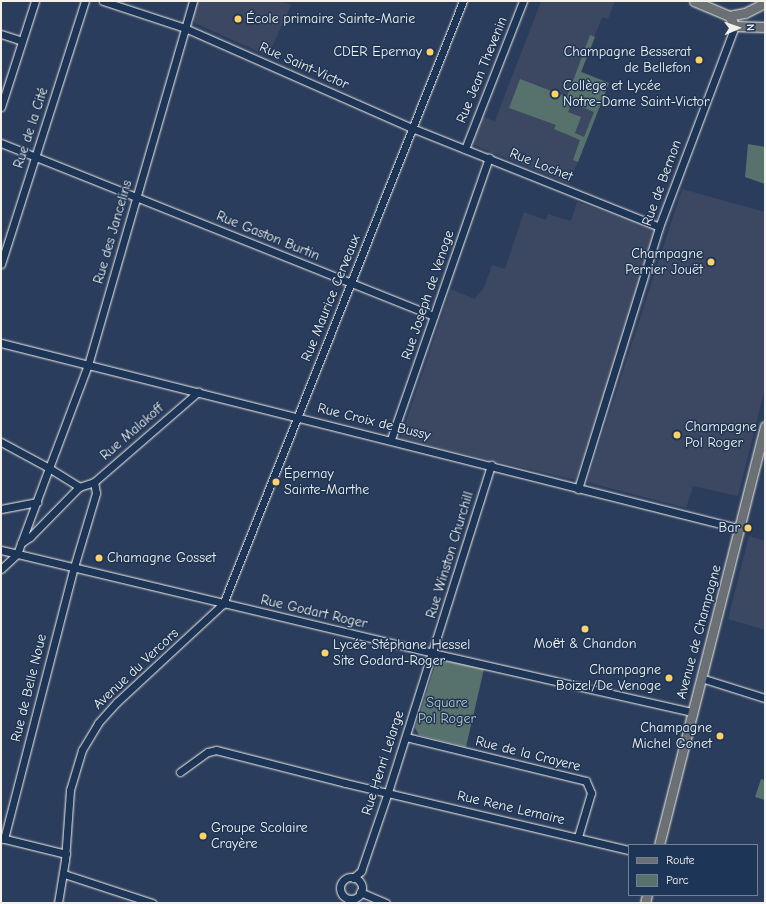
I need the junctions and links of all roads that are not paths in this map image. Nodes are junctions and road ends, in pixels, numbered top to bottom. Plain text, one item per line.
1 (35, 1) edge
2 (85, 1) edge
3 (103, 1) edge
4 (193, 1) edge
5 (463, 1) edge
6 (523, 1) edge
7 (694, 1) edge
8 (765, 4) edge
9 (754, 10) junction
10 (729, 16) junction
11 (735, 26) junction
12 (762, 26) edge
13 (185, 28) junction
14 (1, 34) edge
15 (22, 41) junction
16 (1, 107) edge
17 (412, 128) junction
18 (1, 143) edge
19 (465, 148) junction
20 (35, 157) junction
21 (489, 158) junction
22 (136, 197) junction
23 (659, 227) junction
24 (1, 264) edge
25 (352, 284) junction
26 (434, 316) junction
27 (1, 343) edge
28 (88, 365) junction
29 (198, 392) junction
30 (297, 417) junction
31 (765, 426) edge
32 (391, 439) junction
33 (1, 442) edge
34 (491, 465) junction
35 (49, 468) junction
36 (94, 482) junction
37 (80, 486) junction
38 (578, 489) junction
39 (36, 502) junction
40 (1, 509) edge
41 (740, 529) junction
42 (21, 543) junction
43 (1, 550) edge
44 (17, 554) junction
45 (74, 567) junction
46 (1, 570) edge
47 (223, 604) junction
48 (432, 653) junction
49 (701, 678) junction
50 (765, 698) edge
51 (692, 712) junction
52 (406, 737) junction
53 (180, 772) dead end
54 (388, 792) junction
55 (578, 837) junction
56 (2, 838) edge
57 (659, 844) edge
58 (628, 850) edge
59 (66, 854) junction
60 (64, 874) junction
61 (353, 878) junction
62 (360, 892) junction
63 (345, 900) edge
64 (58, 903) edge
65 (152, 903) edge
66 (386, 903) edge

1 - 15 street
2 - 20 street, Rue de la Cité
3 - 13 street, Rue Saint-Victor
4 - 13 street, Rue des Jancelins
5 - 17 street, Rue Maurice Cerveaux
6 - 19 street, Rue Jean Thevenin
7 - 10 main road
8 - 9 main road
9 - 10 main road
9 - 12 main road
10 - 11 main road
11 - 12 main road
11 - 23 street, Rue de Bernon
13 - 17 street, Rue Saint-Victor
13 - 22 street, Rue des Jancelins
14 - 15 street
15 - 16 street
17 - 19 street, Rue Lochet
17 - 25 street, Rue Maurice Cerveaux
18 - 20 street, Rue Gaston Burtin
19 - 21 street, Rue Lochet
20 - 22 street, Rue Gaston Burtin
20 - 24 street, Rue de la Cité
21 - 23 street, Rue Lochet
21 - 26 street, Rue Joseph de Venoge
22 - 25 street, Rue Gaston Burtin
22 - 28 street, Rue des Jancelins
23 - 38 street, Rue de Bernon
25 - 26 street, Rue Gaston Burtin
25 - 30 street, Rue Maurice Cerveaux
26 - 32 street, Rue Joseph de Venoge
27 - 28 street, Rue Croix de Bussy
28 - 29 street, Rue Croix de Bussy
28 - 35 street, Rue des Jancelins
29 - 30 street, Rue Croix de Bussy
29 - 36 street, Rue Malakoff
30 - 32 street, Rue Croix de Bussy
30 - 47 street, Rue Maurice Cerveaux
31 - 41 main road, Avenue de Champagne
32 - 34 street, Rue Croix de Bussy
33 - 35 street
34 - 38 street, Rue Croix de Bussy
34 - 48 street, Rue Winston Churchill
35 - 37 street
35 - 39 street, Rue des Jancelins
36 - 37 street, Rue Malakoff
36 - 45 street, Rue de Belle Noue
37 - 42 street
38 - 41 street, Rue Croix de Bussy
39 - 40 street
39 - 42 street, Rue des Jancelins
41 - 49 main road, Avenue de Champagne
42 - 44 street, Rue des Jancelins
43 - 44 street, Rue Godart Roger
44 - 45 street, Rue Godart Roger
44 - 46 street
45 - 47 street, Rue Godart Roger
45 - 56 street, Rue de Belle Noue
47 - 48 street, Rue Godart Roger
47 - 59 street, Avenue du Vercors
48 - 51 street, Rue Godart Roger
48 - 52 street, Rue Henri Lelarge
49 - 50 street
49 - 51 main road, Avenue de Champagne
51 - 57 main road, Avenue de Champagne
52 - 54 street, Rue Henri Lelarge
52 - 55 street, Rue de la Crayere
53 - 54 street, Rue Rene Lemaire
54 - 55 street, Rue Rene Lemaire
54 - 61 street, Rue Henri Lelarge
55 - 58 street, Rue Rene Lemaire
56 - 59 street
59 - 60 street, Avenue du Vercors
60 - 64 street, Avenue du Vercors
60 - 65 street
61 - 62 street
61 - 63 street
62 - 63 street
62 - 66 street

